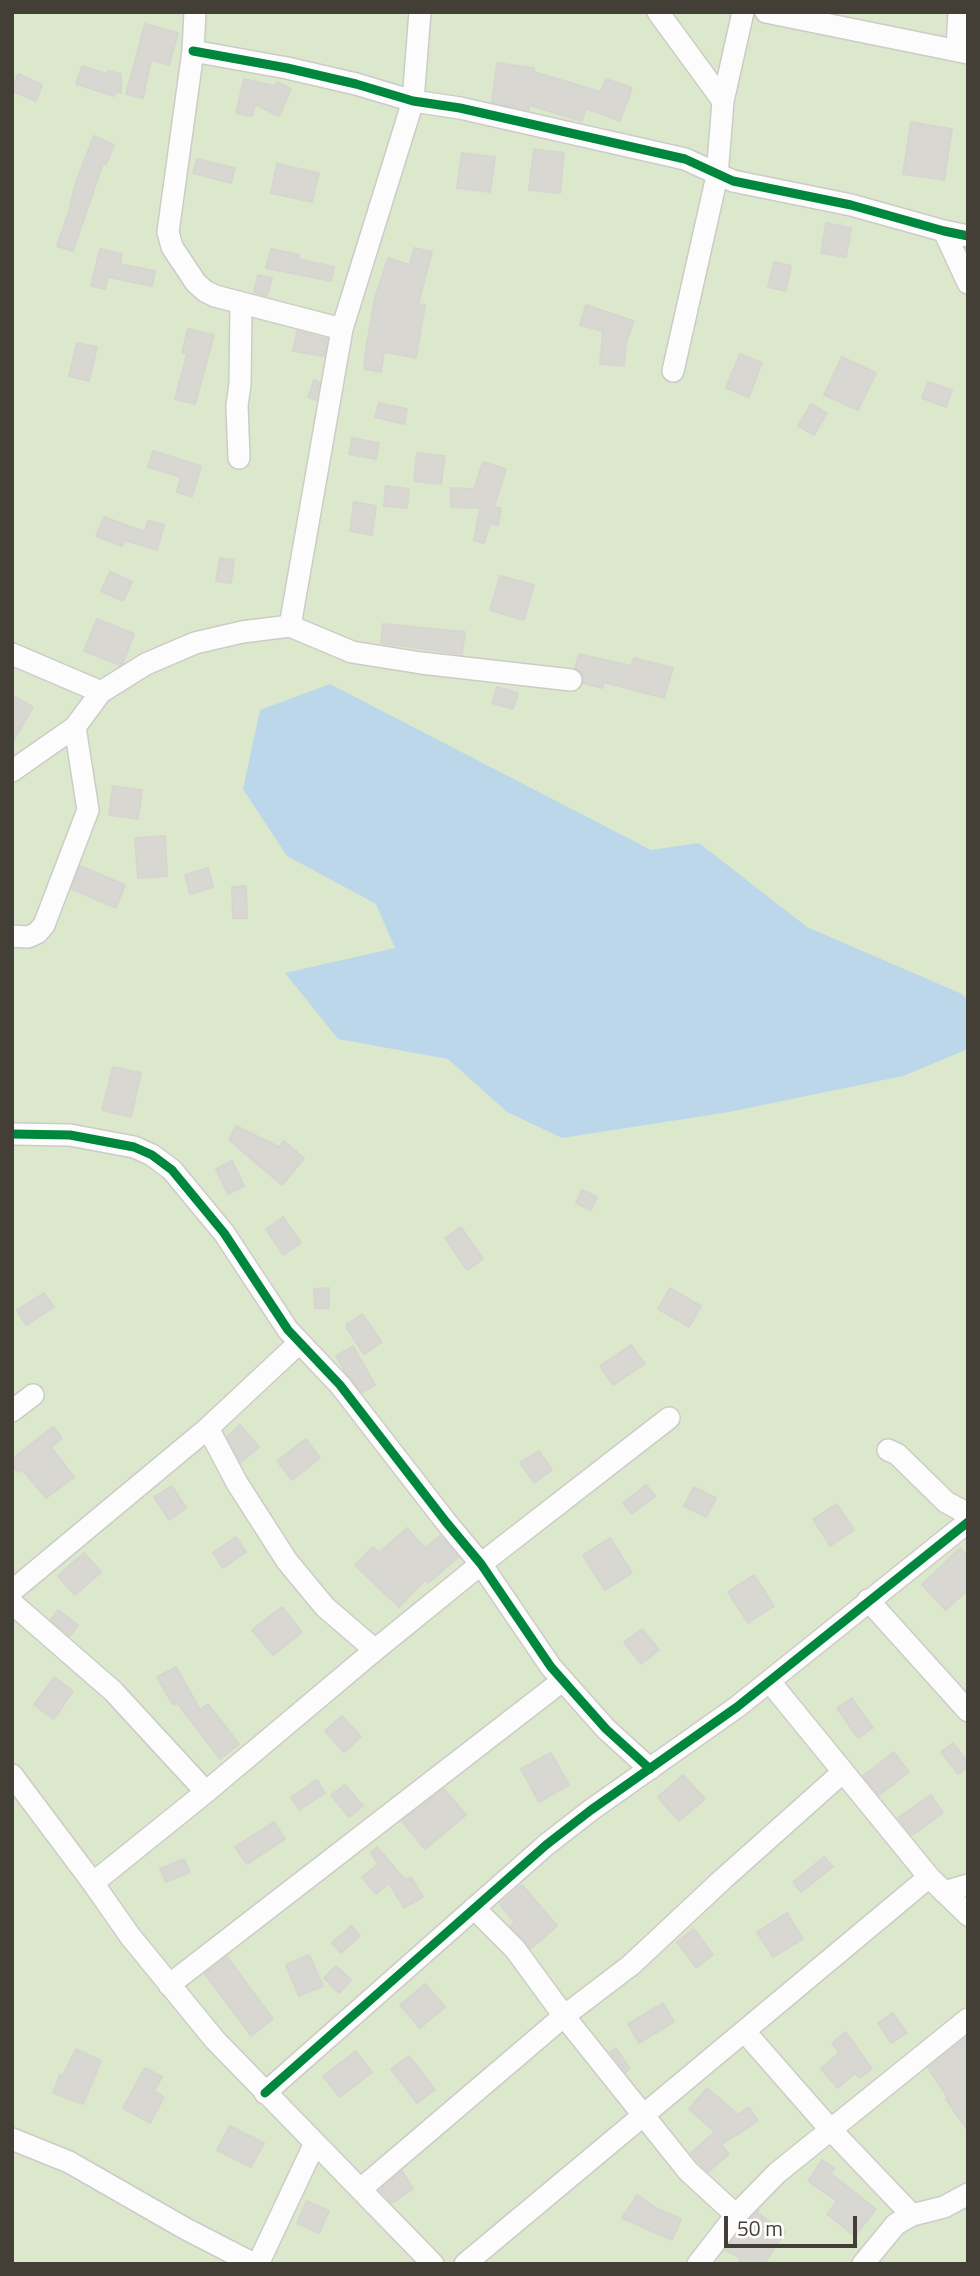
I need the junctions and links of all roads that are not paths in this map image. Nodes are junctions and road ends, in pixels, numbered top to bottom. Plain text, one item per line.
1 (195, 12) edge
2 (420, 12) edge
3 (658, 12) edge
4 (743, 12) edge
5 (766, 12) edge
6 (959, 12) edge
7 (193, 51) junction
8 (962, 52) edge
9 (723, 101) junction
10 (413, 102) junction
11 (717, 176) junction
12 (944, 231) junction
13 (968, 236) edge
14 (968, 282) edge
15 (241, 304) junction
16 (342, 329) junction
17 (673, 371) dead end
18 (239, 458) dead end
19 (290, 626) junction
20 (12, 654) edge
21 (571, 680) dead end
22 (101, 692) junction
23 (75, 727) junction
24 (12, 771) edge
25 (12, 936) edge
26 (12, 1134) edge
27 (299, 1343) junction
28 (33, 1395) dead end
29 (12, 1411) edge
30 (669, 1418) dead end
31 (208, 1428) junction
32 (888, 1450) dead end
33 (968, 1514) edge
34 (968, 1522) edge
35 (481, 1564) junction
36 (12, 1591) edge
37 (868, 1600) junction
38 (12, 1603) edge
39 (375, 1650) junction
40 (562, 1681) junction
41 (770, 1682) junction
42 (968, 1711) edge
43 (650, 1769) junction
44 (844, 1772) junction
45 (12, 1775) edge
46 (206, 1792) junction
47 (93, 1882) junction
48 (937, 1885) junction
49 (968, 1885) edge
50 (474, 1908) junction
51 (968, 1915) edge
52 (169, 1985) junction
53 (564, 2016) junction
54 (968, 2019) edge
55 (745, 2032) junction
56 (265, 2093) junction
57 (643, 2114) junction
58 (830, 2129) junction
59 (12, 2139) edge
60 (315, 2143) junction
61 (362, 2188) junction
62 (968, 2194) edge
63 (736, 2215) junction
64 (912, 2215) junction
65 (256, 2264) edge
66 (433, 2264) edge
67 (465, 2264) edge
68 (698, 2264) edge
69 (863, 2264) edge

1 - 7 street
2 - 10 street
3 - 9 street
4 - 9 street
5 - 8 street
6 - 8 street
7 - 10 street
7 - 15 street
9 - 11 street
10 - 11 street
10 - 16 street
11 - 12 street
11 - 17 street
12 - 13 street
12 - 14 street
15 - 16 street
15 - 18 street
16 - 19 street
19 - 21 street
19 - 22 street
20 - 22 street
22 - 23 street
23 - 24 street
23 - 25 street
26 - 27 street
27 - 31 street
27 - 35 street
28 - 29 street
30 - 35 street
31 - 36 street
31 - 39 street
32 - 33 street
34 - 37 street
35 - 39 street
35 - 40 street
37 - 41 street
37 - 42 street
38 - 46 street
39 - 46 street
40 - 43 street
40 - 52 street
41 - 43 street
41 - 44 street
43 - 50 street
44 - 48 street
44 - 53 street
45 - 47 street
46 - 47 street
47 - 52 street
48 - 49 street
48 - 51 street
48 - 55 street
50 - 53 street
50 - 56 street
52 - 56 street
53 - 57 street
53 - 61 street
54 - 58 street
55 - 57 street
55 - 58 street
56 - 60 street
57 - 63 street
57 - 67 street
58 - 63 street
58 - 64 street
59 - 65 street
60 - 61 street
60 - 65 street
61 - 66 street
62 - 64 street
63 - 68 street
64 - 69 street

